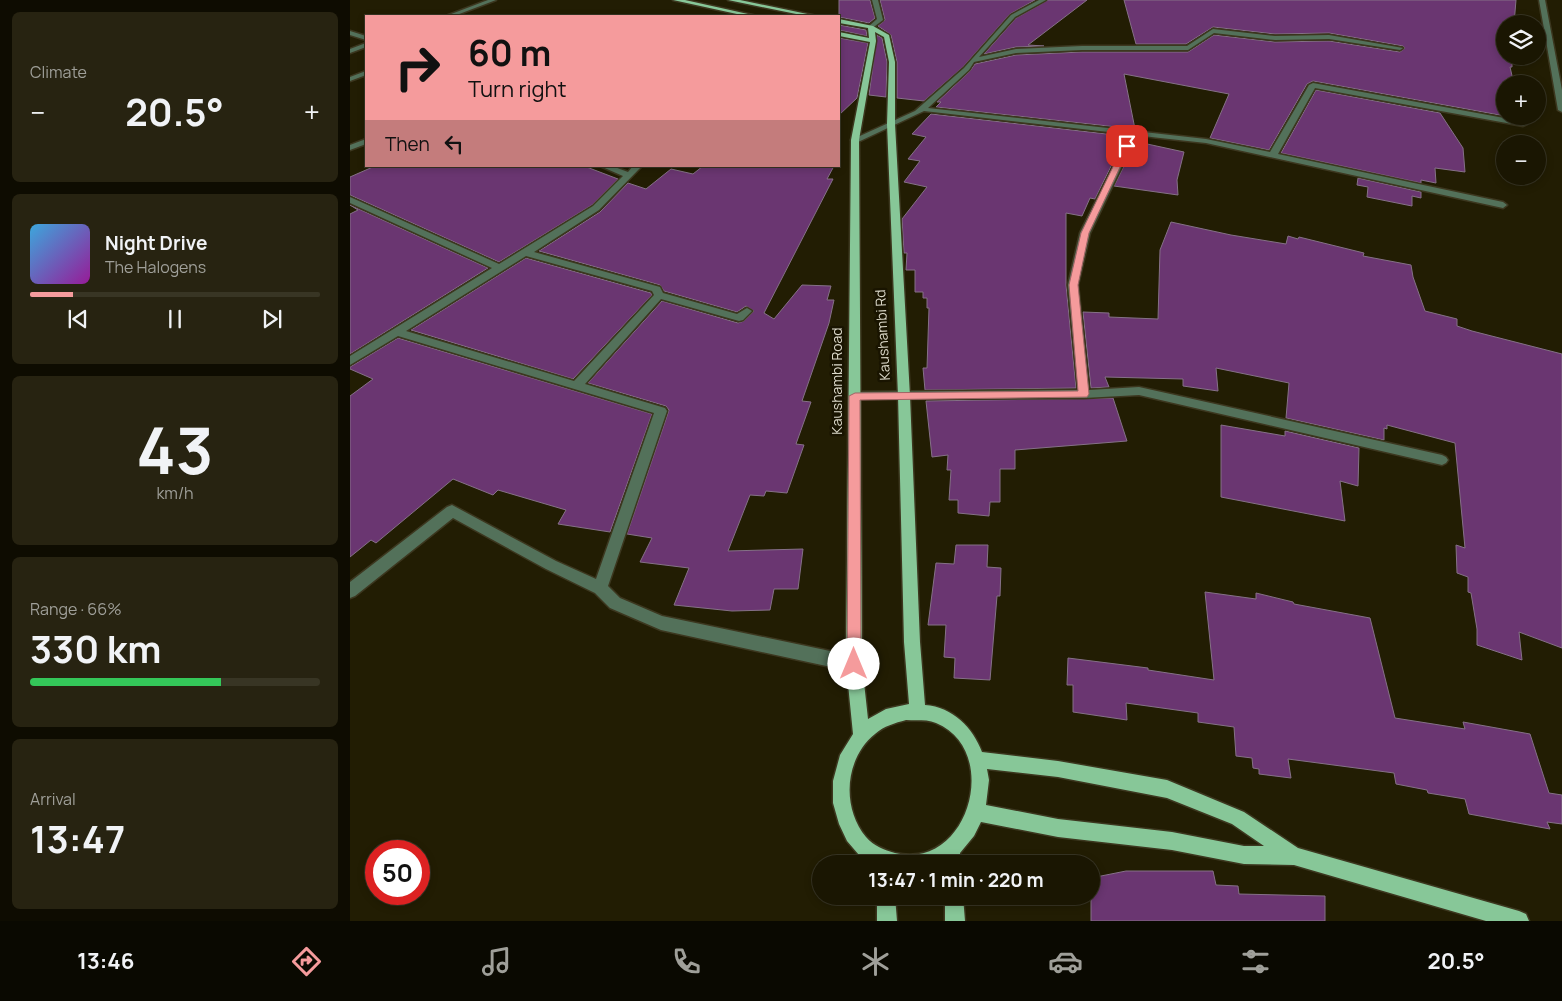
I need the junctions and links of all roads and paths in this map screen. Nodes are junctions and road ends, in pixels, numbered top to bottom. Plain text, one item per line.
1 (493, 0) edge
2 (676, 0) edge
3 (731, 0) edge
4 (875, 0) edge
5 (1043, 0) edge
6 (1542, 0) edge
7 (452, 15) edge
8 (749, 15) edge
9 (809, 15) edge
10 (840, 21) edge
11 (871, 27) junction
12 (350, 33) edge
13 (840, 34) edge
14 (365, 38) edge
15 (873, 41) junction
16 (365, 45) edge
17 (1400, 48) dead end
18 (350, 51) edge
19 (972, 62) junction
20 (365, 73) edge
21 (350, 79) edge
22 (922, 109) junction
23 (1562, 110) edge
24 (1496, 119) edge
25 (891, 124) junction
26 (1130, 132) junction
27 (365, 140) edge
28 (855, 140) junction
29 (350, 148) edge
30 (1273, 156) junction
31 (607, 167) edge
32 (637, 167) edge
33 (629, 175) junction
34 (350, 200) edge
35 (1503, 205) dead end
36 (538, 244) junction
37 (500, 268) junction
38 (659, 295) junction
39 (747, 311) dead end
40 (397, 332) junction
41 (350, 361) edge
42 (577, 385) junction
43 (1084, 394) junction
44 (855, 396) junction
45 (904, 396) junction
46 (1442, 460) dead end
47 (600, 588) junction
48 (350, 590) edge
49 (854, 664) junction
50 (918, 711) junction
51 (861, 736) junction
52 (978, 760) junction
53 (976, 812) junction
54 (874, 855) edge
55 (953, 855) edge
56 (1294, 856) junction
57 (886, 905) edge
58 (954, 905) edge
59 (887, 921) edge
60 (955, 921) edge
61 (1519, 921) edge

1 - 7 street
2 - 8 main road
3 - 9 main road
4 - 11 street
5 - 19 street
6 - 23 street
10 - 11 main road
11 - 15 main road, Kaushambi Road
11 - 25 main road, Kaushambi Rd
12 - 14 street
13 - 15 main road
15 - 28 main road, Kaushambi Road
16 - 18 street
17 - 19 street
19 - 22 street
20 - 21 street
22 - 25 street
22 - 26 street
24 - 30 street
25 - 28 street
25 - 45 main road, Kaushambi Rd
26 - 30 street
26 - 43 street
27 - 29 street
28 - 44 main road, Kaushambi Road
30 - 35 street
31 - 33 street
32 - 33 street
33 - 36 street
34 - 37 street
36 - 37 street
36 - 38 street
37 - 40 street
38 - 39 street
38 - 42 street
40 - 41 street
40 - 42 street
42 - 47 street
43 - 45 street
43 - 46 street
44 - 45 street
44 - 49 main road, Kaushambi Road
45 - 50 main road, Kaushambi Rd
47 - 48 street
47 - 49 street
49 - 51 main road, Kaushambi Road
50 - 51 main road
50 - 52 main road
51 - 54 main road
52 - 53 main road
52 - 56 main road
53 - 55 main road
53 - 56 main road
56 - 61 main road
57 - 59 main road
58 - 60 main road

